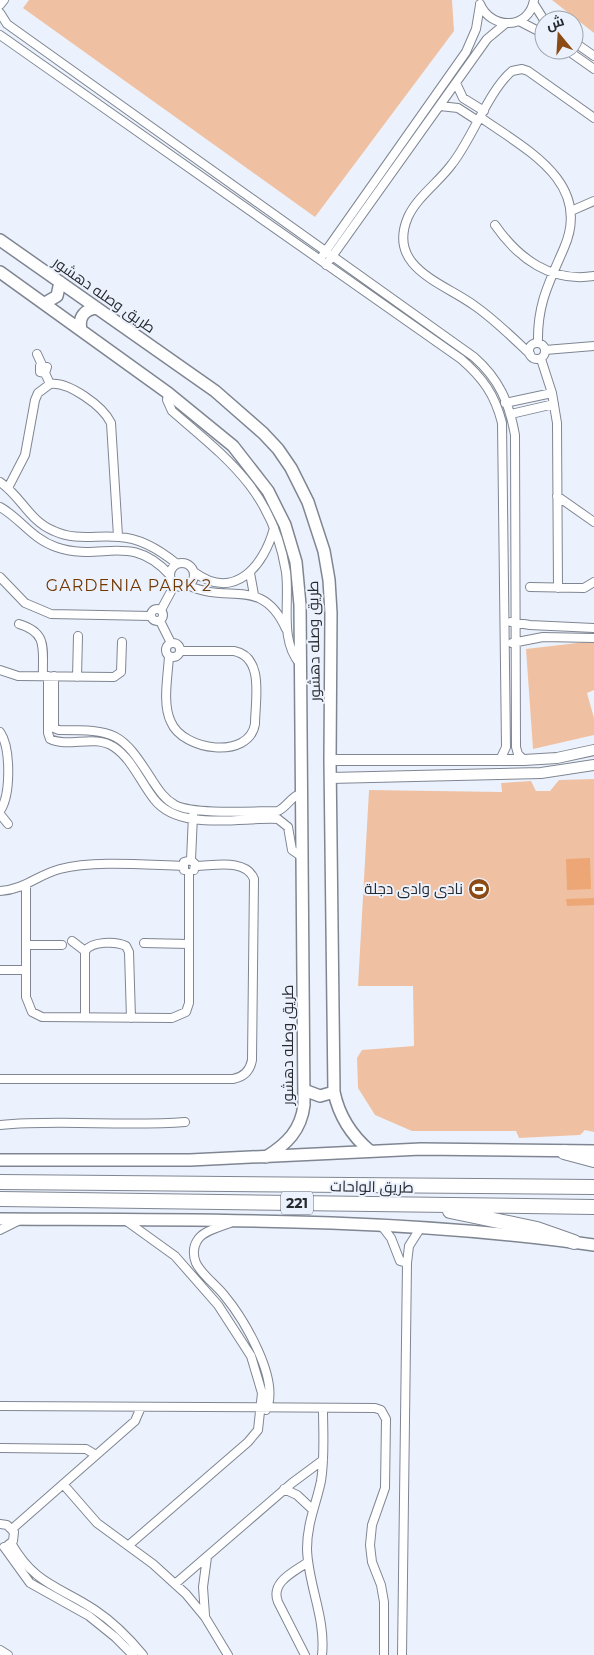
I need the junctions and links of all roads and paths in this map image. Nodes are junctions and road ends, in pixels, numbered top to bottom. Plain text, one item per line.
1 (4, 0) edge
2 (479, 2) edge
3 (534, 2) edge
4 (0, 5) edge
5 (0, 13) edge
6 (519, 21) junction
7 (505, 24) junction
8 (534, 29) edge
9 (0, 35) edge
10 (581, 60) edge
11 (594, 69) edge
12 (456, 83) junction
13 (440, 106) junction
14 (481, 116) junction
15 (594, 118) edge
16 (594, 201) edge
17 (571, 211) junction
18 (495, 225) dead end
19 (0, 240) edge
20 (329, 254) junction
21 (323, 262) junction
22 (0, 272) edge
23 (551, 273) junction
24 (594, 276) edge
25 (60, 282) junction
26 (45, 303) junction
27 (97, 308) junction
28 (81, 329) junction
29 (538, 343) junction
30 (594, 346) edge
31 (545, 350) junction
32 (37, 354) dead end
33 (530, 354) junction
34 (541, 358) junction
35 (50, 384) junction
36 (168, 393) junction
37 (552, 393) junction
38 (508, 402) junction
39 (554, 404) junction
40 (498, 406) junction
41 (511, 414) junction
42 (0, 482) edge
43 (8, 488) junction
44 (557, 496) junction
45 (0, 507) edge
46 (594, 522) edge
47 (274, 528) junction
48 (118, 536) junction
49 (177, 564) junction
50 (194, 572) junction
51 (250, 573) junction
52 (170, 575) junction
53 (0, 577) edge
54 (594, 582) edge
55 (175, 584) junction
56 (188, 586) junction
57 (530, 587) dead end
58 (558, 588) junction
59 (254, 595) junction
60 (161, 610) junction
61 (151, 616) junction
62 (160, 621) junction
63 (505, 622) junction
64 (516, 622) junction
65 (19, 624) dead end
66 (594, 628) edge
67 (287, 630) junction
68 (78, 636) dead end
69 (594, 638) edge
70 (122, 642) dead end
71 (171, 643) junction
72 (506, 643) junction
73 (516, 643) junction
74 (180, 651) junction
75 (169, 656) junction
76 (302, 666) junction
77 (0, 670) edge
78 (48, 676) junction
79 (78, 677) junction
80 (51, 700) junction
81 (0, 732) edge
82 (594, 750) edge
83 (330, 760) junction
84 (500, 760) junction
85 (524, 760) junction
86 (416, 761) junction
87 (594, 764) edge
88 (416, 777) junction
89 (330, 778) junction
90 (152, 779) junction
91 (144, 785) junction
92 (302, 793) junction
93 (193, 810) junction
94 (0, 812) edge
95 (278, 815) junction
96 (192, 819) junction
97 (8, 824) dead end
98 (302, 857) junction
99 (193, 863) junction
100 (183, 866) junction
101 (189, 873) junction
102 (26, 886) junction
103 (0, 891) edge
104 (72, 941) dead end
105 (144, 943) dead end
106 (189, 944) junction
107 (26, 945) junction
108 (62, 945) dead end
109 (85, 951) junction
110 (0, 970) edge
111 (26, 970) junction
112 (85, 1017) junction
113 (131, 1018) junction
114 (0, 1079) edge
115 (304, 1090) junction
116 (334, 1092) junction
117 (185, 1122) dead end
118 (0, 1125) edge
119 (370, 1151) junction
120 (594, 1151) edge
121 (564, 1152) junction
122 (266, 1157) junction
123 (0, 1160) edge
124 (594, 1160) edge
125 (0, 1182) edge
126 (594, 1187) edge
127 (0, 1199) edge
128 (418, 1204) junction
129 (594, 1207) edge
130 (0, 1219) edge
131 (22, 1219) junction
132 (125, 1220) junction
133 (235, 1220) junction
134 (380, 1225) junction
135 (420, 1227) junction
136 (0, 1230) edge
137 (574, 1242) junction
138 (594, 1245) edge
139 (406, 1263) junction
140 (255, 1355) junction
141 (0, 1406) edge
142 (140, 1406) junction
143 (264, 1407) junction
144 (323, 1408) junction
145 (0, 1448) edge
146 (96, 1455) junction
147 (323, 1460) junction
148 (63, 1484) junction
149 (284, 1489) junction
150 (312, 1509) junction
151 (0, 1523) edge
152 (12, 1529) junction
153 (129, 1545) junction
154 (5, 1546) edge
155 (207, 1557) junction
156 (308, 1562) junction
157 (176, 1584) junction
158 (206, 1616) junction
159 (132, 1655) edge
160 (143, 1655) edge
161 (228, 1655) edge
162 (305, 1655) edge
163 (322, 1655) edge
164 (384, 1655) edge
165 (402, 1655) edge

1 - 4 street
2 - 7 street
2 - 20 street
3 - 6 street
5 - 20 street
6 - 7 street
6 - 8 street
7 - 12 street
9 - 21 street
10 - 11 street
12 - 13 street
12 - 14 street
13 - 14 street
13 - 20 street
14 - 15 street
14 - 17 street
14 - 33 street
16 - 17 street
17 - 23 street
18 - 23 street
19 - 25 main road, طريق وصله دهشور
20 - 21 street
20 - 38 street
21 - 40 street
22 - 26 main road, طريق وصله دهشور
23 - 24 street
23 - 29 street
25 - 26 main road
25 - 27 main road, طريق وصله دهشور
26 - 28 main road, طريق وصله دهشور
27 - 28 main road
27 - 83 main road, طريق وصله دهشور
28 - 36 main road, طريق وصله دهشور
29 - 31 street
29 - 33 street
30 - 31 street
31 - 34 street
32 - 35 street
33 - 34 street
34 - 37 street
35 - 43 street
35 - 48 street
36 - 47 street
36 - 76 main road, طريق وصله دهشور
37 - 38 street
37 - 39 street
38 - 40 street
38 - 41 street
39 - 41 street
39 - 44 street
40 - 63 street
41 - 64 street
42 - 43 street
43 - 48 street
44 - 46 street
44 - 58 street
45 - 52 street
47 - 51 street
47 - 67 street
48 - 49 street
49 - 50 street
49 - 52 street
50 - 51 street
50 - 56 street
51 - 59 street
52 - 55 street
53 - 61 street
54 - 58 street
55 - 56 street
55 - 60 street
56 - 59 street
57 - 58 street
59 - 67 street
60 - 61 street
60 - 62 street
61 - 62 street
62 - 71 street
63 - 64 street
63 - 72 street
64 - 66 street
64 - 73 street
65 - 78 street
67 - 76 street
68 - 79 street
69 - 73 street
70 - 79 street
71 - 74 street
71 - 75 street
72 - 73 street
72 - 84 street
73 - 85 street
74 - 75 street
74 - 75 street
76 - 92 main road, طريق وصله دهشور
77 - 78 street
78 - 79 street
78 - 80 street
80 - 90 street
80 - 91 street
81 - 94 street
82 - 85 street
83 - 86 street
83 - 89 main road, طريق وصله دهشور
84 - 85 street
84 - 86 street
86 - 88 street
87 - 88 street
88 - 89 street
89 - 116 main road, طريق وصله دهشور
90 - 91 street
90 - 93 street
91 - 96 street
92 - 95 street
92 - 98 main road, طريق وصله دهشور
93 - 95 street
93 - 96 street
94 - 97 street
95 - 96 street
95 - 98 street
96 - 99 street
98 - 115 main road, طريق وصله دهشور
99 - 100 street
99 - 101 street
99 - 114 street
100 - 101 street
100 - 102 street
101 - 106 street
102 - 103 street
102 - 107 street
104 - 109 street
105 - 106 street
106 - 113 street
107 - 108 street
107 - 111 street
109 - 112 street
109 - 113 street
110 - 111 street
111 - 112 street
112 - 113 street
115 - 116 main road
115 - 122 main road, طريق وصله دهشور
116 - 119 main road, طريق وصله دهشور
117 - 118 street
119 - 121 main road
119 - 122 main road
120 - 121 main road
121 - 124 highway
122 - 123 main road
125 - 126 highway, طريق الواحات / 221
127 - 128 highway, طريق الواحات / 221
128 - 129 highway, طريق الواحات / 221
128 - 137 highway
130 - 131 main road
131 - 132 main road
131 - 136 street
132 - 133 main road
132 - 140 street
133 - 134 main road
133 - 140 street
134 - 135 main road
134 - 139 street
135 - 137 main road
135 - 139 street
137 - 138 main road
139 - 165 street
140 - 143 street
141 - 142 street
142 - 143 street
142 - 146 street
143 - 144 street
143 - 153 street
144 - 147 street
144 - 164 street
145 - 146 street
146 - 148 street
147 - 149 street
147 - 150 street
148 - 152 street
148 - 153 street
149 - 150 street
149 - 155 street
150 - 156 street
151 - 152 street
152 - 154 street
153 - 157 street
154 - 159 street
154 - 160 street
155 - 157 street
155 - 158 street
156 - 162 street
156 - 163 street
157 - 158 street
158 - 161 street

